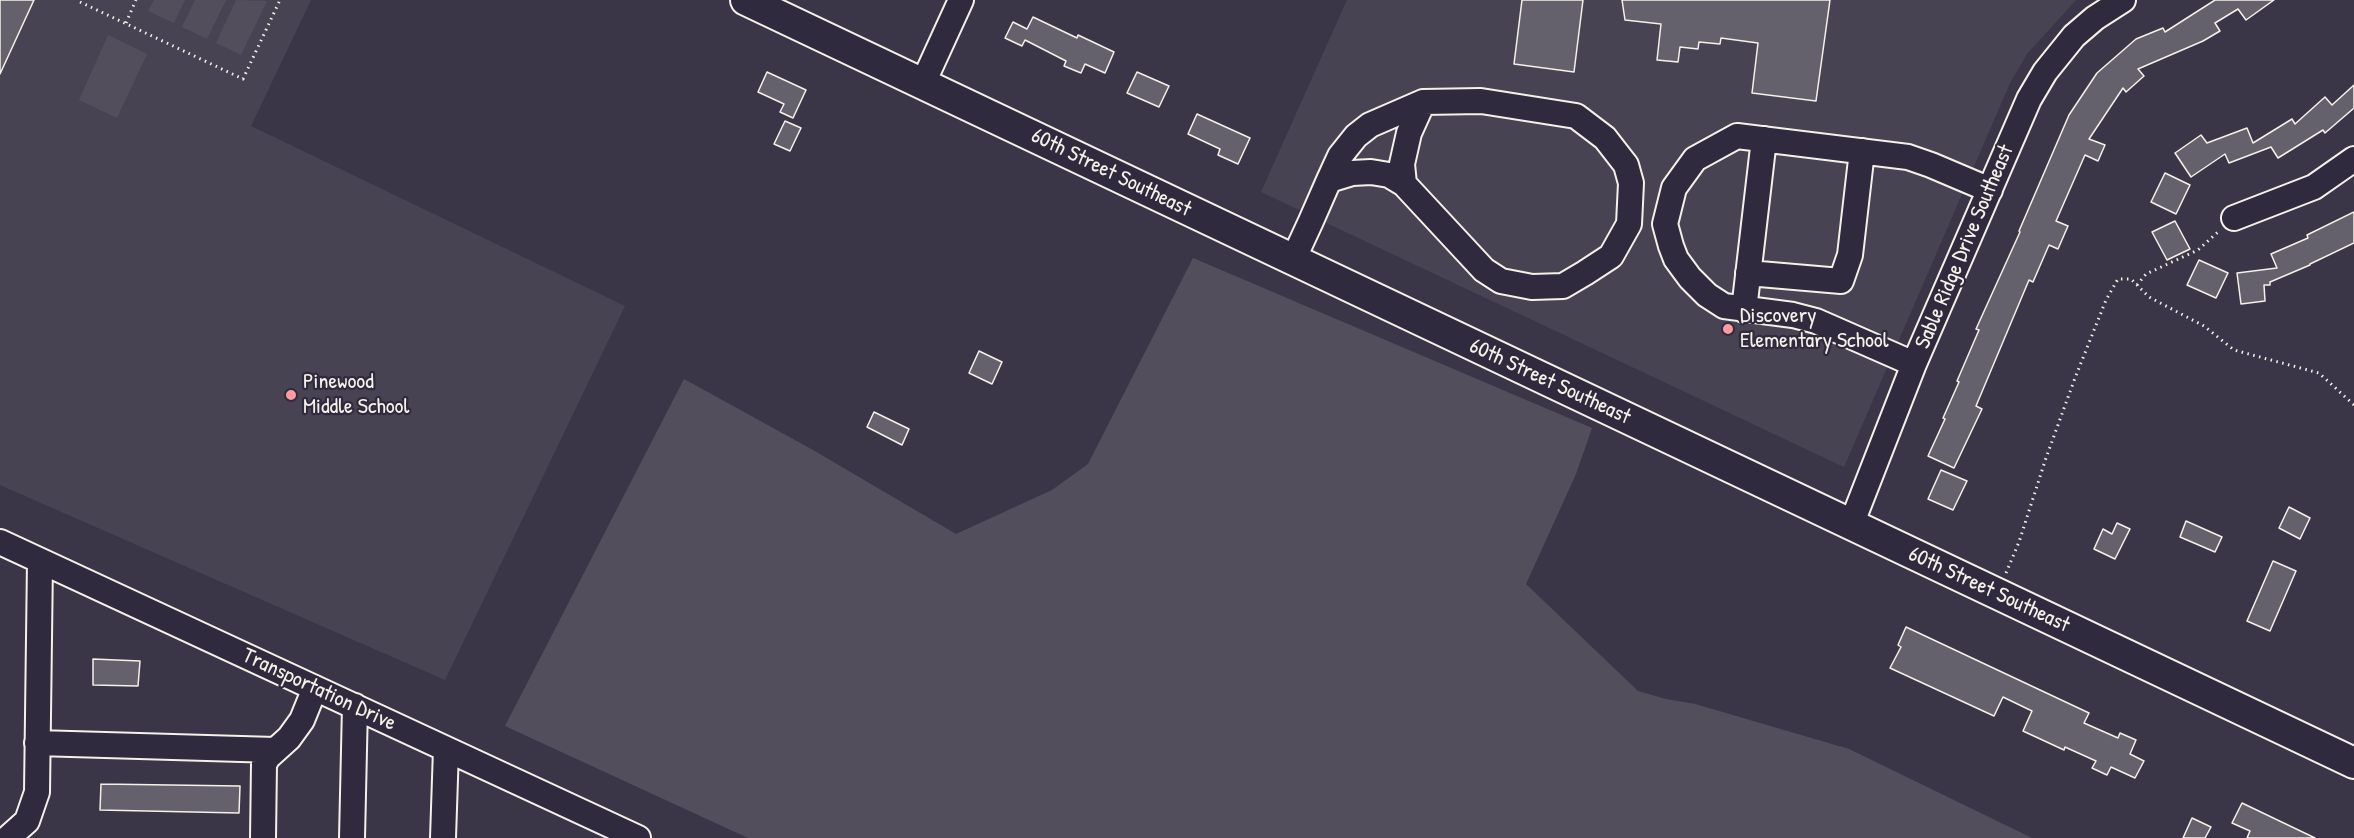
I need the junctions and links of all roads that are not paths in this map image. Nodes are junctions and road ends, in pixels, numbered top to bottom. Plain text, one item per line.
1 (746, 0) edge
2 (961, 0) edge
3 (2123, 0) edge
4 (2091, 9) edge
5 (923, 83) junction
6 (1423, 102) junction
7 (1764, 139) junction
8 (1862, 151) junction
9 (2354, 159) edge
10 (1329, 180) junction
11 (1404, 184) junction
12 (1990, 190) junction
13 (2234, 218) road end
14 (1293, 260) junction
15 (1748, 273) junction
16 (1744, 310) junction
17 (1914, 364) junction
18 (1851, 525) junction
19 (0, 542) edge
20 (40, 561) junction
21 (315, 688) junction
22 (355, 706) junction
23 (37, 743) junction
24 (446, 749) junction
25 (275, 750) junction
26 (2354, 763) edge
27 (8, 838) edge
28 (263, 838) edge
29 (352, 838) edge
30 (443, 838) edge
31 (636, 838) edge

1 - 5 main road, 60th Street Southeast
2 - 5 street
3 - 4 street, Sable Ridge Drive Southeast
4 - 12 street, Sable Ridge Drive Southeast
5 - 14 main road, 60th Street Southeast
6 - 10 street
6 - 11 street
6 - 11 street
7 - 8 street
7 - 15 street
7 - 16 street
8 - 12 street
8 - 15 street
9 - 13 street
10 - 11 street
10 - 14 street
12 - 17 street, Sable Ridge Drive Southeast
14 - 18 main road, 60th Street Southeast
15 - 16 street
16 - 17 street
17 - 18 street, Sable Ridge Drive Southeast
18 - 26 main road, 60th Street Southeast
19 - 20 street, Transportation Drive
20 - 21 street, Transportation Drive
20 - 23 street
21 - 22 street, Transportation Drive
21 - 25 street
22 - 24 street, Transportation Drive
22 - 29 street
23 - 25 street
23 - 27 street
24 - 30 street
24 - 31 street, Transportation Drive
25 - 28 street

